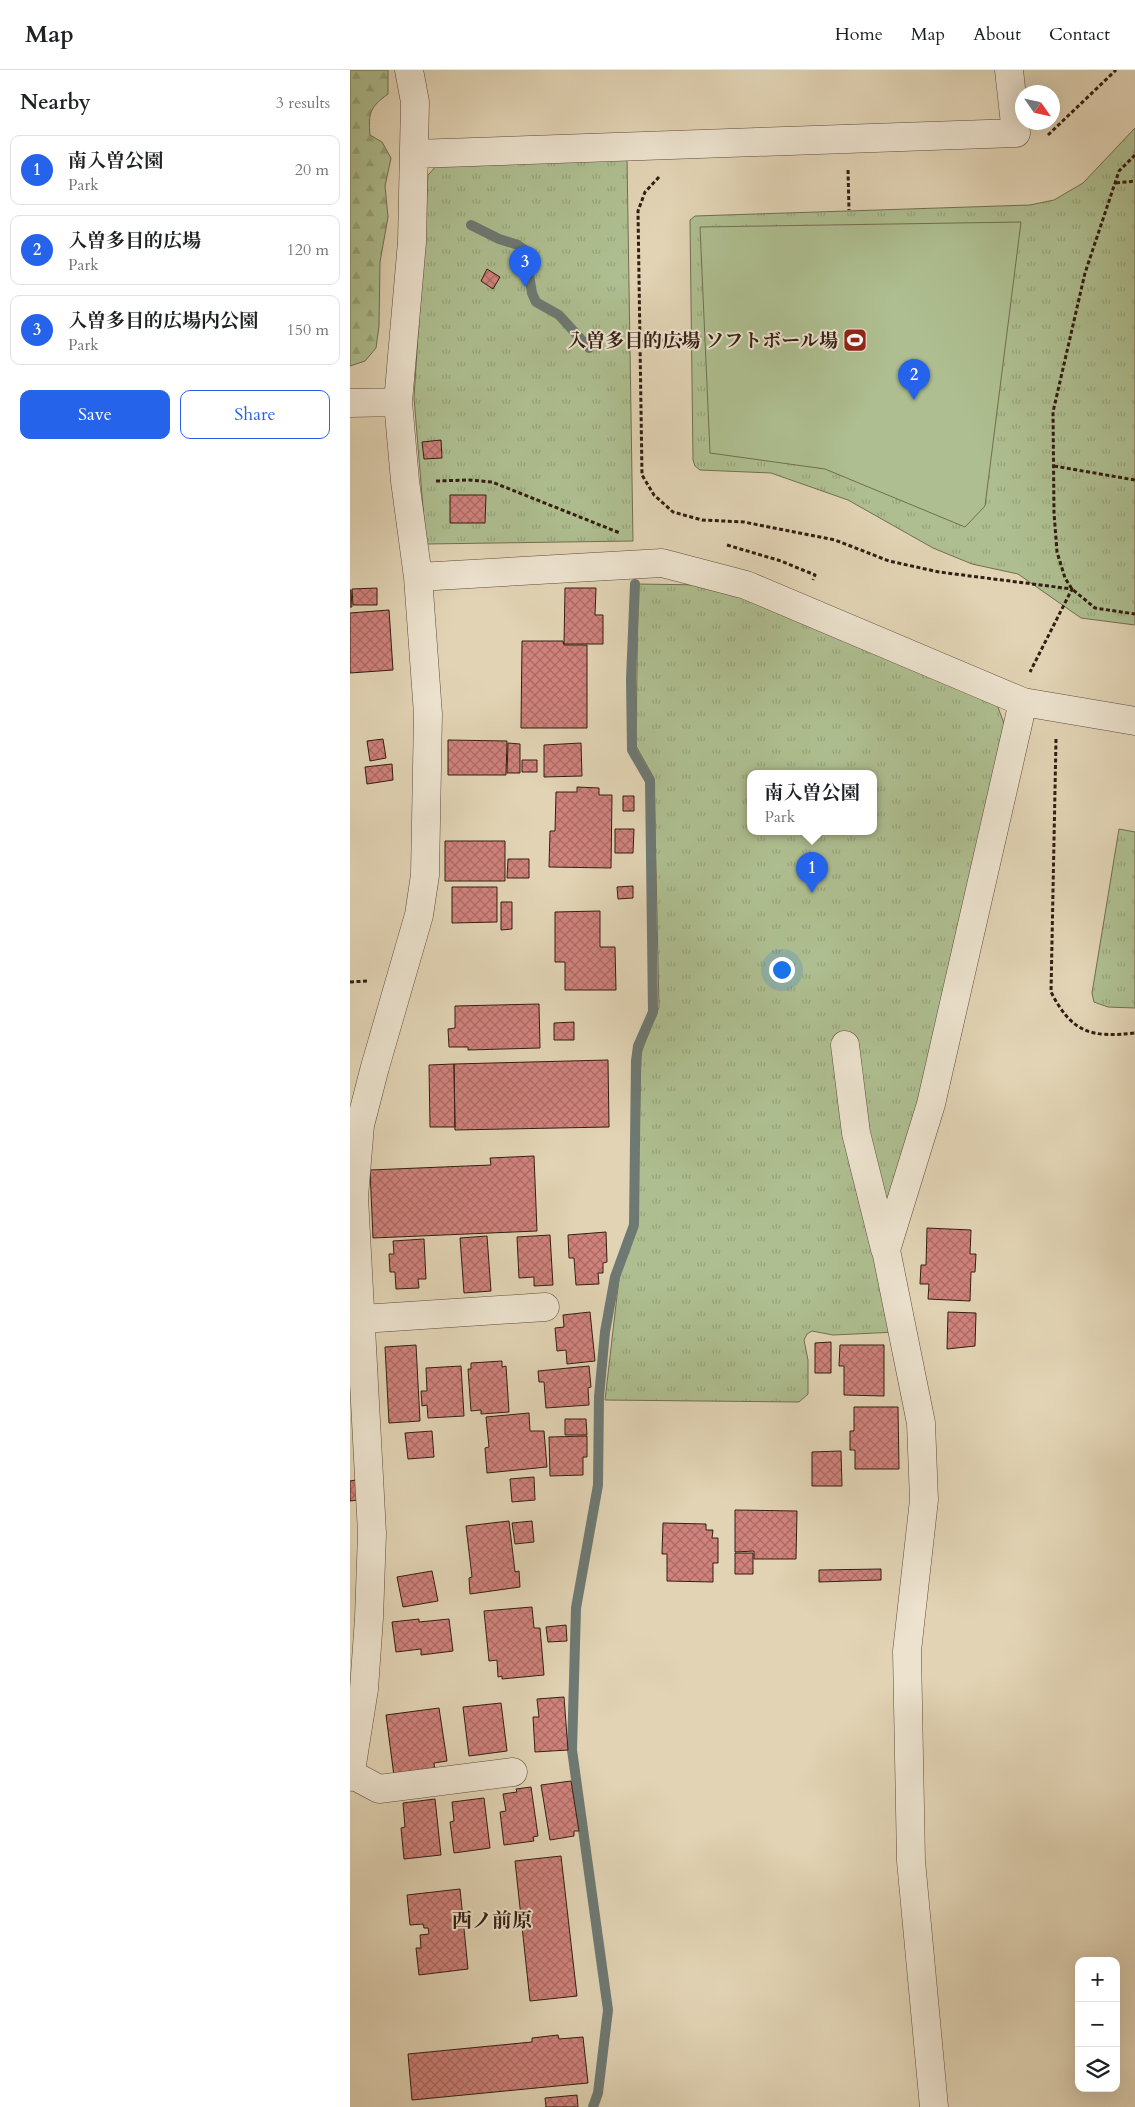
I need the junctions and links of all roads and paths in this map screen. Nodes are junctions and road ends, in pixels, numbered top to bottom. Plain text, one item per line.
1 (409, 70) edge
2 (1010, 70) edge
3 (1116, 70) edge
4 (1042, 140) dead end
5 (415, 154) junction
6 (1135, 155) edge
7 (847, 161) dead end
8 (660, 176) dead end
9 (1135, 181) edge
10 (1115, 183) junction
11 (849, 210) dead end
12 (691, 340) dead end
13 (640, 341) junction
14 (398, 402) junction
15 (350, 403) edge
16 (1054, 466) junction
17 (1135, 480) edge
18 (405, 481) junction
19 (622, 534) dead end
20 (726, 545) dead end
21 (418, 577) junction
22 (1072, 589) junction
23 (800, 607) junction
24 (1135, 614) edge
25 (1040, 652) dead end
26 (1023, 702) junction
27 (1057, 709) junction
28 (1135, 721) edge
29 (1135, 1032) edge
30 (845, 1045) dead end
31 (354, 1249) edge
32 (886, 1250) junction
33 (545, 1307) dead end
34 (362, 1319) junction
35 (361, 1534) edge
36 (513, 1772) dead end
37 (351, 1774) edge
38 (350, 1777) edge
39 (934, 2107) edge

1 - 5 street
2 - 5 street
3 - 4 path
5 - 14 street
6 - 10 path
7 - 11 path
8 - 13 path
9 - 10 path
10 - 16 path
12 - 13 path
13 - 22 path
14 - 15 street
14 - 18 street
16 - 17 path
16 - 22 path
18 - 19 path
18 - 21 street
20 - 23 path
21 - 23 street
21 - 31 street
22 - 24 path
22 - 25 path
23 - 26 street
26 - 27 street
26 - 32 street
27 - 28 street
27 - 29 path
30 - 32 street
31 - 34 street
32 - 39 street
33 - 34 street
34 - 35 street
35 - 37 street
36 - 37 street
37 - 38 street

